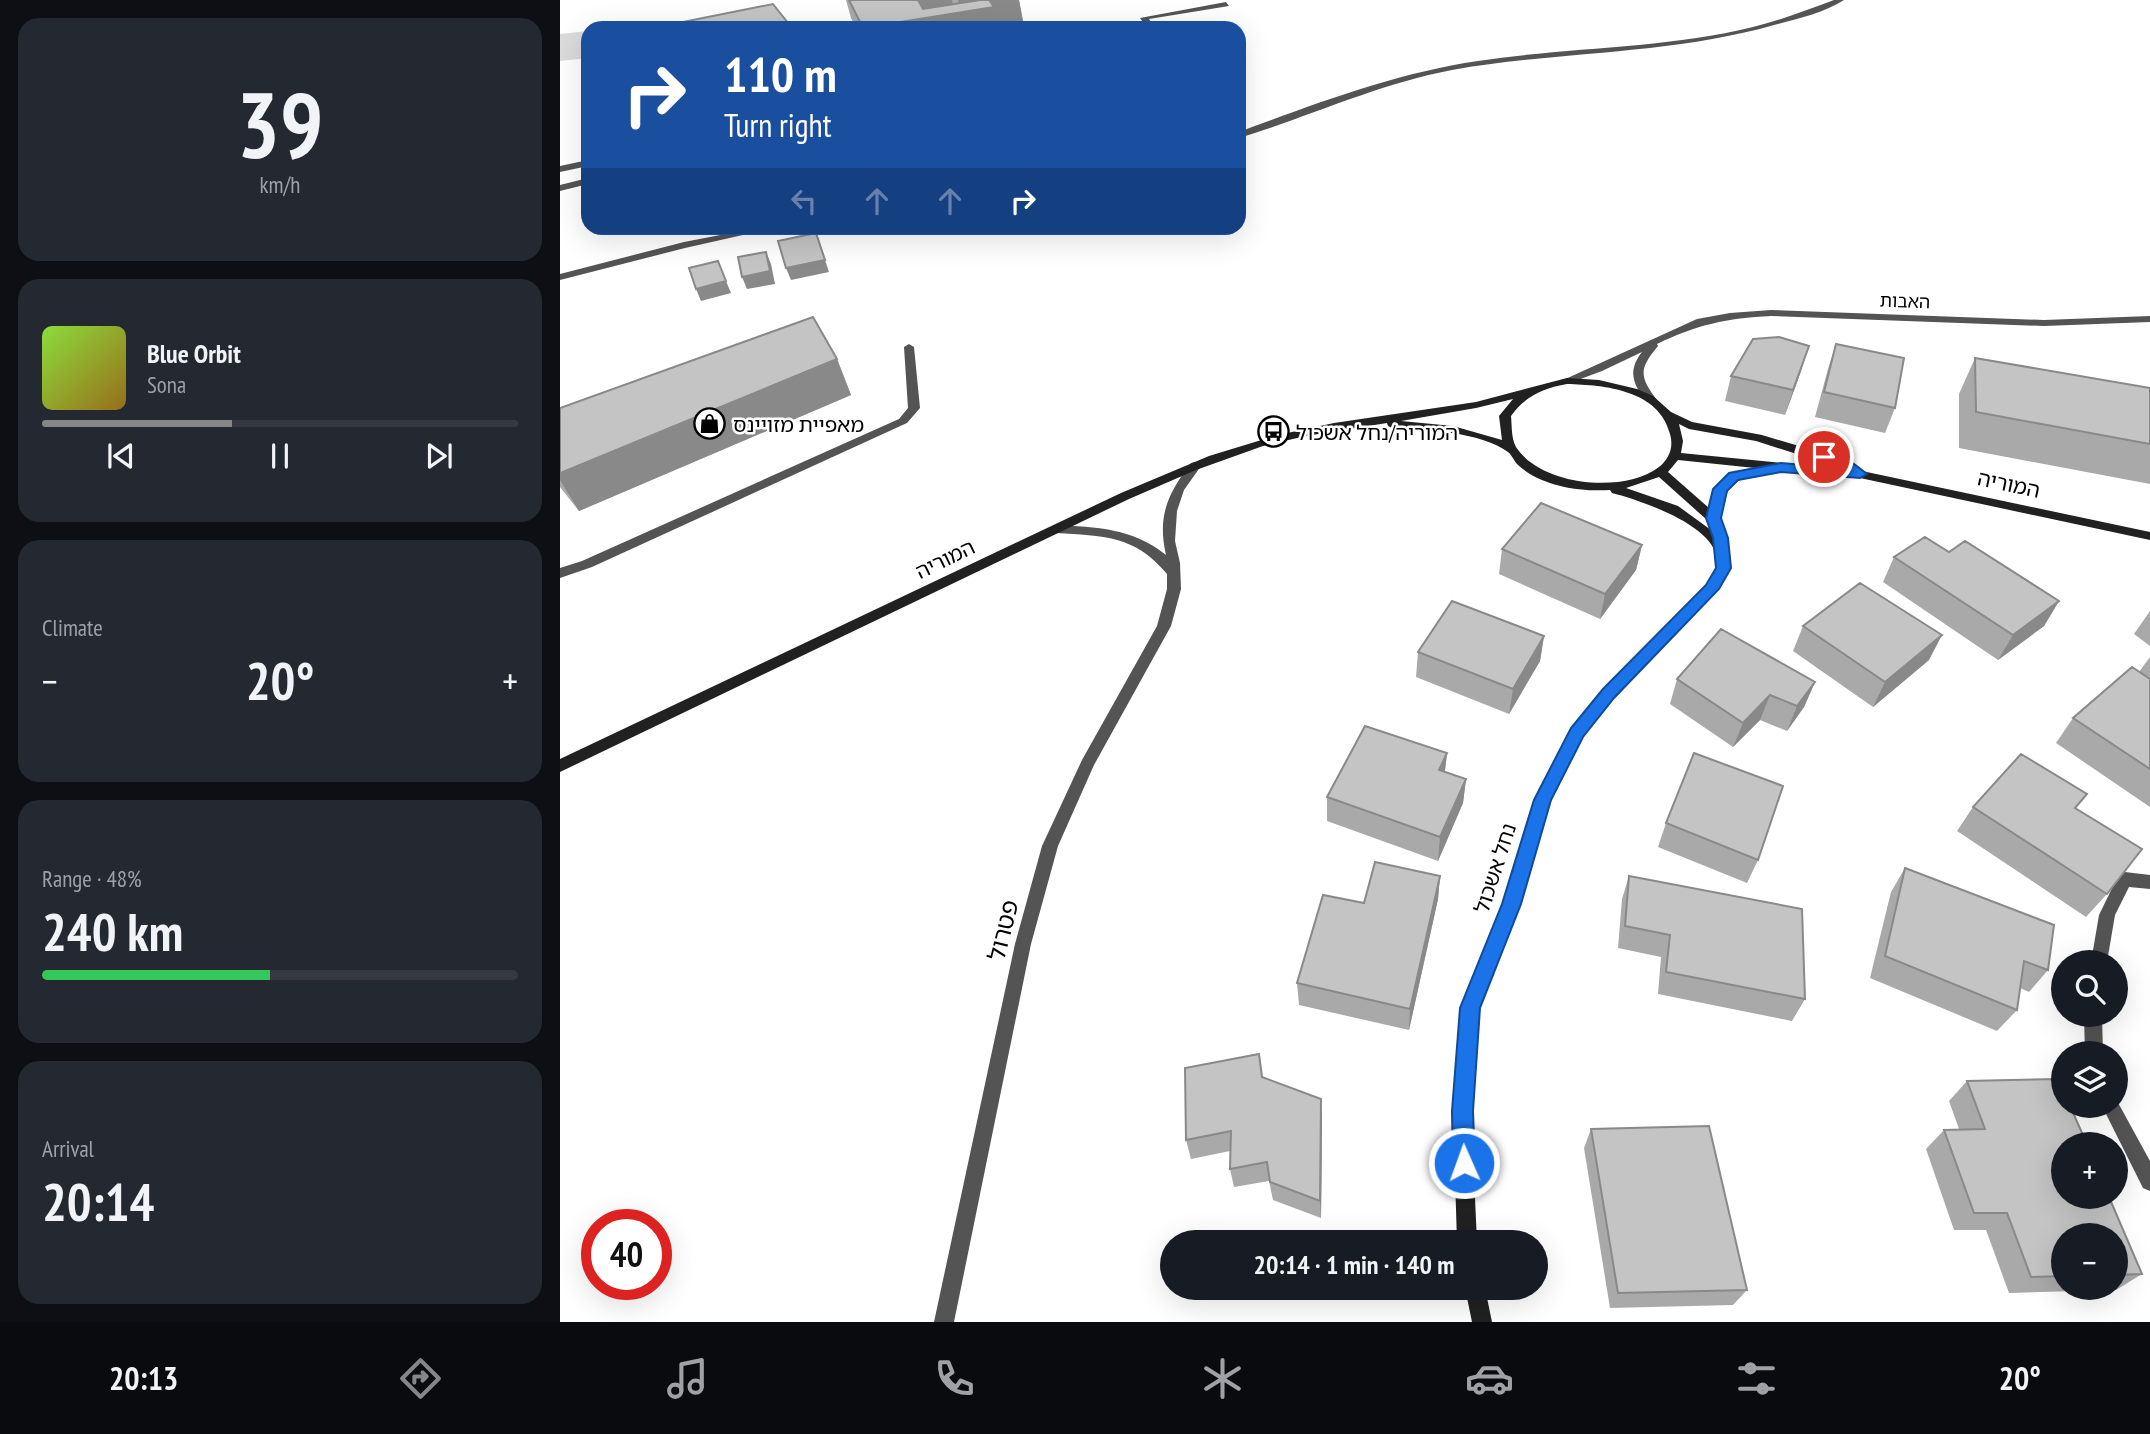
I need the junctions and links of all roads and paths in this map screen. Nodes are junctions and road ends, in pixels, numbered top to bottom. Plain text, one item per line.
1 (1840, 0) edge
2 (1226, 4) dead end
3 (1146, 21) edge
4 (1246, 132) edge
5 (581, 165) edge
6 (560, 170) edge
7 (581, 183) edge
8 (560, 188) edge
9 (734, 235) edge
10 (560, 277) edge
11 (2150, 319) edge
12 (1662, 338) junction
13 (909, 348) dead end
14 (1567, 381) junction
15 (1531, 390) junction
16 (1651, 400) junction
17 (1668, 415) junction
18 (1359, 424) junction
19 (1510, 449) junction
20 (1675, 457) junction
21 (1195, 466) junction
22 (1781, 468) junction
23 (1661, 472) junction
24 (1860, 474) junction
25 (1601, 487) junction
26 (1713, 518) junction
27 (1056, 529) junction
28 (2150, 536) edge
29 (1724, 568) junction
30 (560, 573) edge
31 (1174, 573) junction
32 (560, 766) edge
33 (2150, 881) edge
34 (2101, 950) edge
35 (2117, 1118) edge
36 (2150, 1181) edge
37 (1467, 1230) edge
38 (1477, 1300) edge
39 (944, 1322) edge
40 (1482, 1322) edge

1 - 4 street
2 - 3 street
5 - 6 street
7 - 8 street
9 - 10 street
11 - 12 street, האבות
12 - 14 street, האבות
12 - 16 street, האבות
13 - 30 street
14 - 15 street
14 - 16 street
15 - 18 street, המוריה
15 - 19 street
16 - 17 street
17 - 20 street
17 - 24 street, המוריה
18 - 19 street, המוריה
18 - 21 street, המוריה
19 - 25 street
20 - 22 street, המוריה
20 - 23 street
21 - 27 street, המוריה
21 - 31 street, פטרול
22 - 24 street, המוריה
22 - 26 street
23 - 25 street
23 - 26 street
24 - 28 street, המוריה
25 - 29 street
26 - 29 street
27 - 31 street
27 - 32 street, המוריה
29 - 37 street, נחל אשכול
31 - 39 street, פטרול
33 - 34 street
35 - 36 street
38 - 40 street

